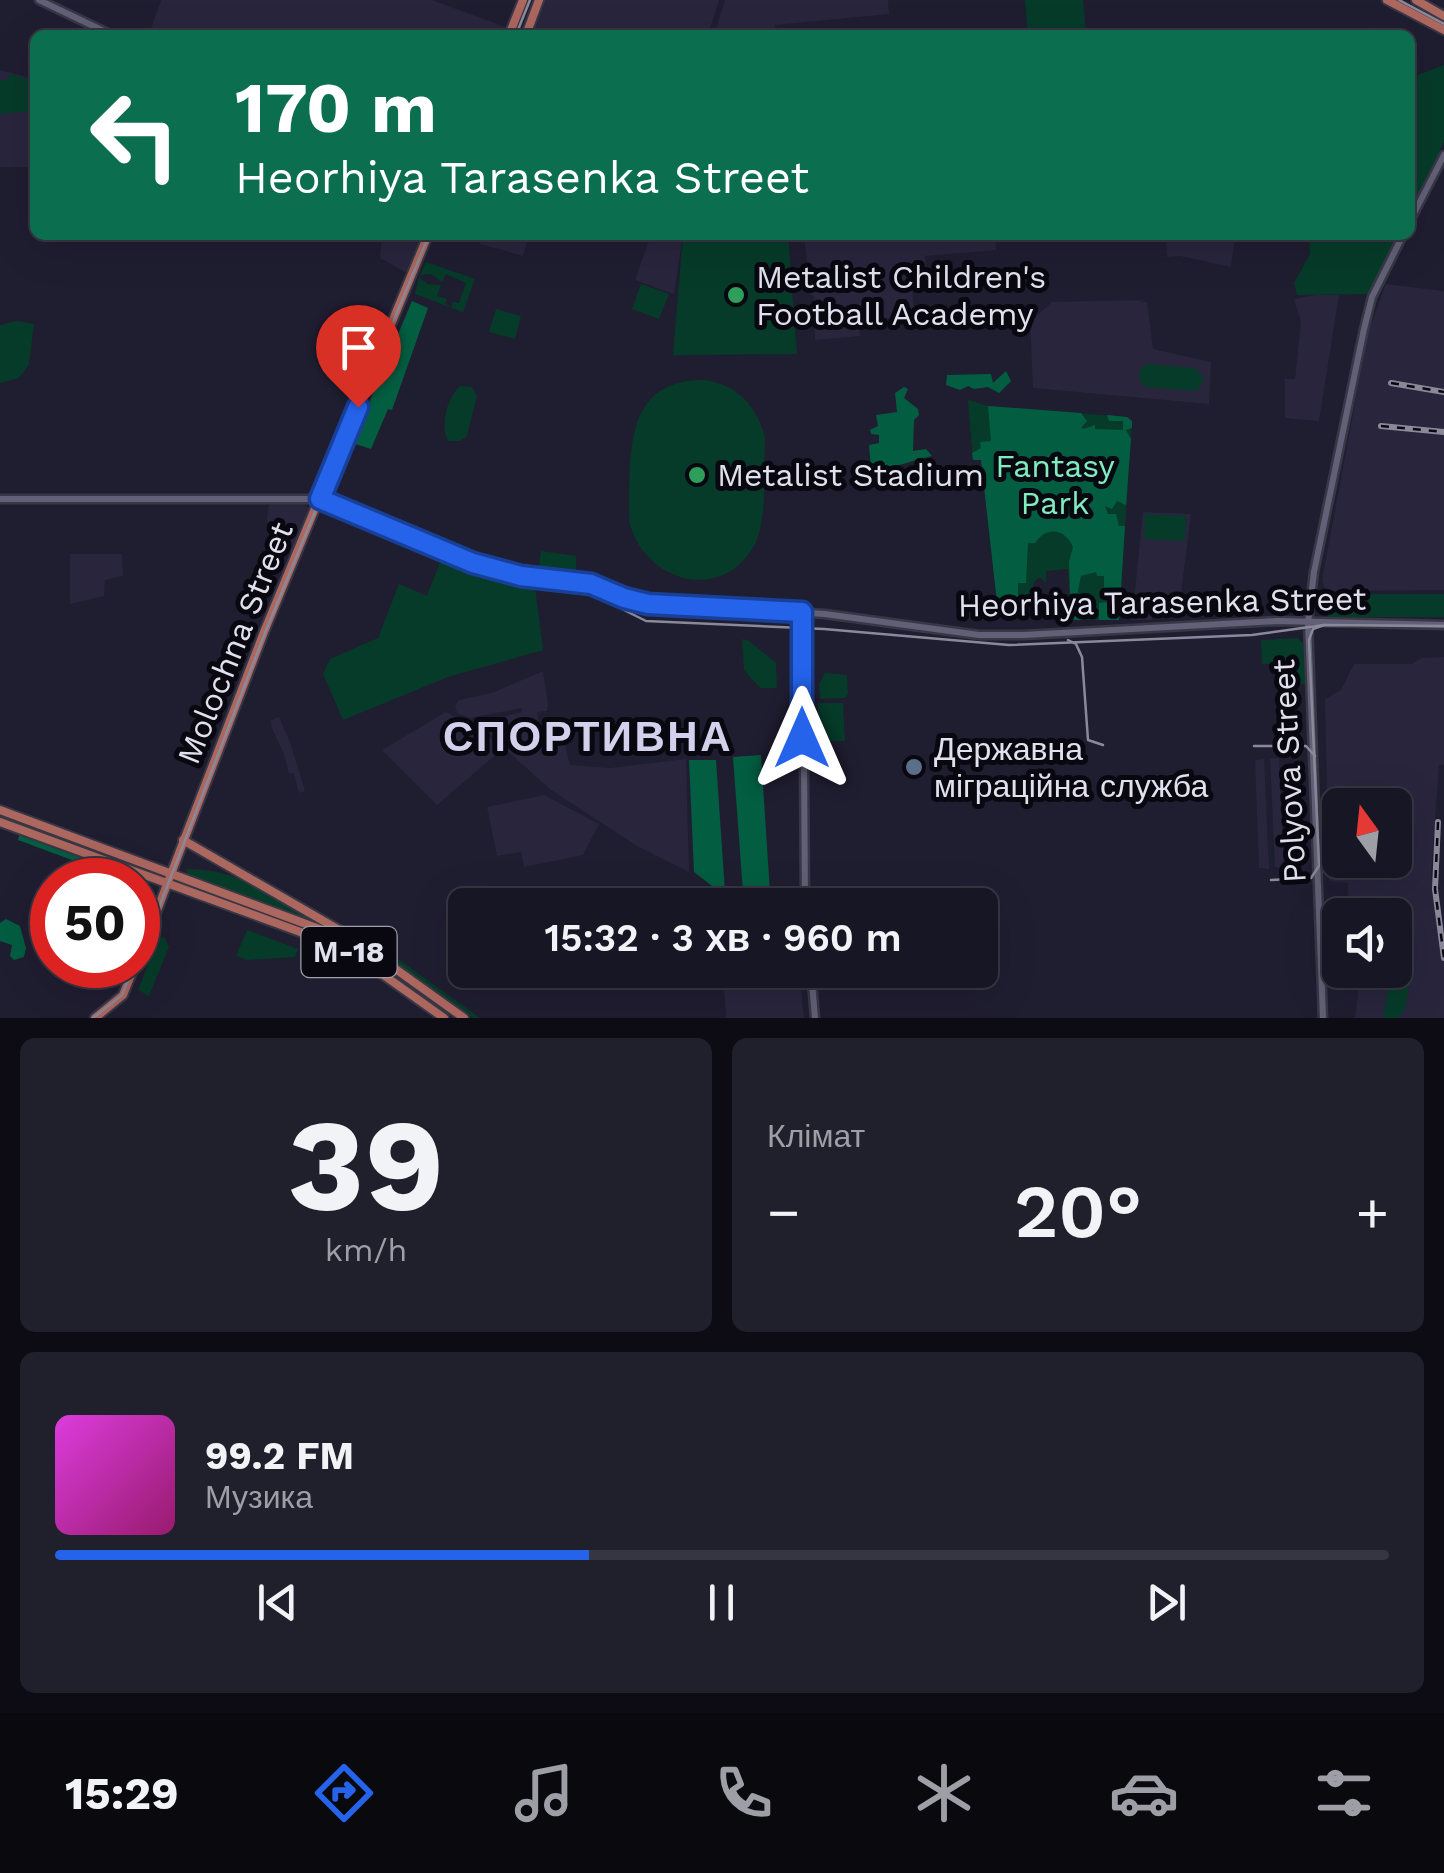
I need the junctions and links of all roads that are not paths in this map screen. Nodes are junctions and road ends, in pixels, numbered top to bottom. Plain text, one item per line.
1 (39, 0) edge
2 (522, 0) edge
3 (540, 0) edge
4 (1387, 0) edge
5 (1416, 0) edge
6 (1444, 16) edge
7 (102, 30) edge
8 (511, 30) edge
9 (528, 30) edge
10 (1444, 30) edge
11 (1444, 156) edge
12 (1415, 211) edge
13 (426, 240) edge
14 (1401, 240) edge
15 (0, 499) edge
16 (320, 499) junction
17 (802, 612) junction
18 (1308, 623) junction
19 (1444, 625) edge
20 (0, 810) edge
21 (0, 822) edge
22 (183, 840) junction
23 (171, 872) junction
24 (167, 883) junction
25 (805, 888) edge
26 (160, 901) edge
27 (312, 913) junction
28 (310, 925) junction
29 (368, 950) junction
30 (126, 988) edge
31 (812, 988) edge
32 (94, 1018) edge
33 (444, 1018) edge
34 (464, 1018) edge
35 (815, 1018) edge
36 (1323, 1018) edge

1 - 7 main road
2 - 8 main road
3 - 9 main road
4 - 10 main road
5 - 6 main road
11 - 12 main road
13 - 16 main road, Molochna Street
14 - 18 main road, Polyova Street
15 - 16 main road, Heorhiya Tarasenka Street
16 - 17 main road, Heorhiya Tarasenka Street
16 - 22 main road, Molochna Street
17 - 18 main road, Heorhiya Tarasenka Street
17 - 25 main road
18 - 19 main road, Heorhiya Tarasenka Street
18 - 36 main road, Polyova Street
20 - 23 main road, М-18
21 - 24 main road, М-18
22 - 23 main road, Molochna Street
22 - 27 main road
23 - 24 main road, Molochna Street
23 - 28 main road, М-18
24 - 26 main road, Molochna Street
24 - 33 main road, М-18
27 - 28 main road
27 - 29 main road
28 - 29 main road, М-18
29 - 34 main road, М-18
30 - 32 main road, Molochna Street
31 - 35 main road

